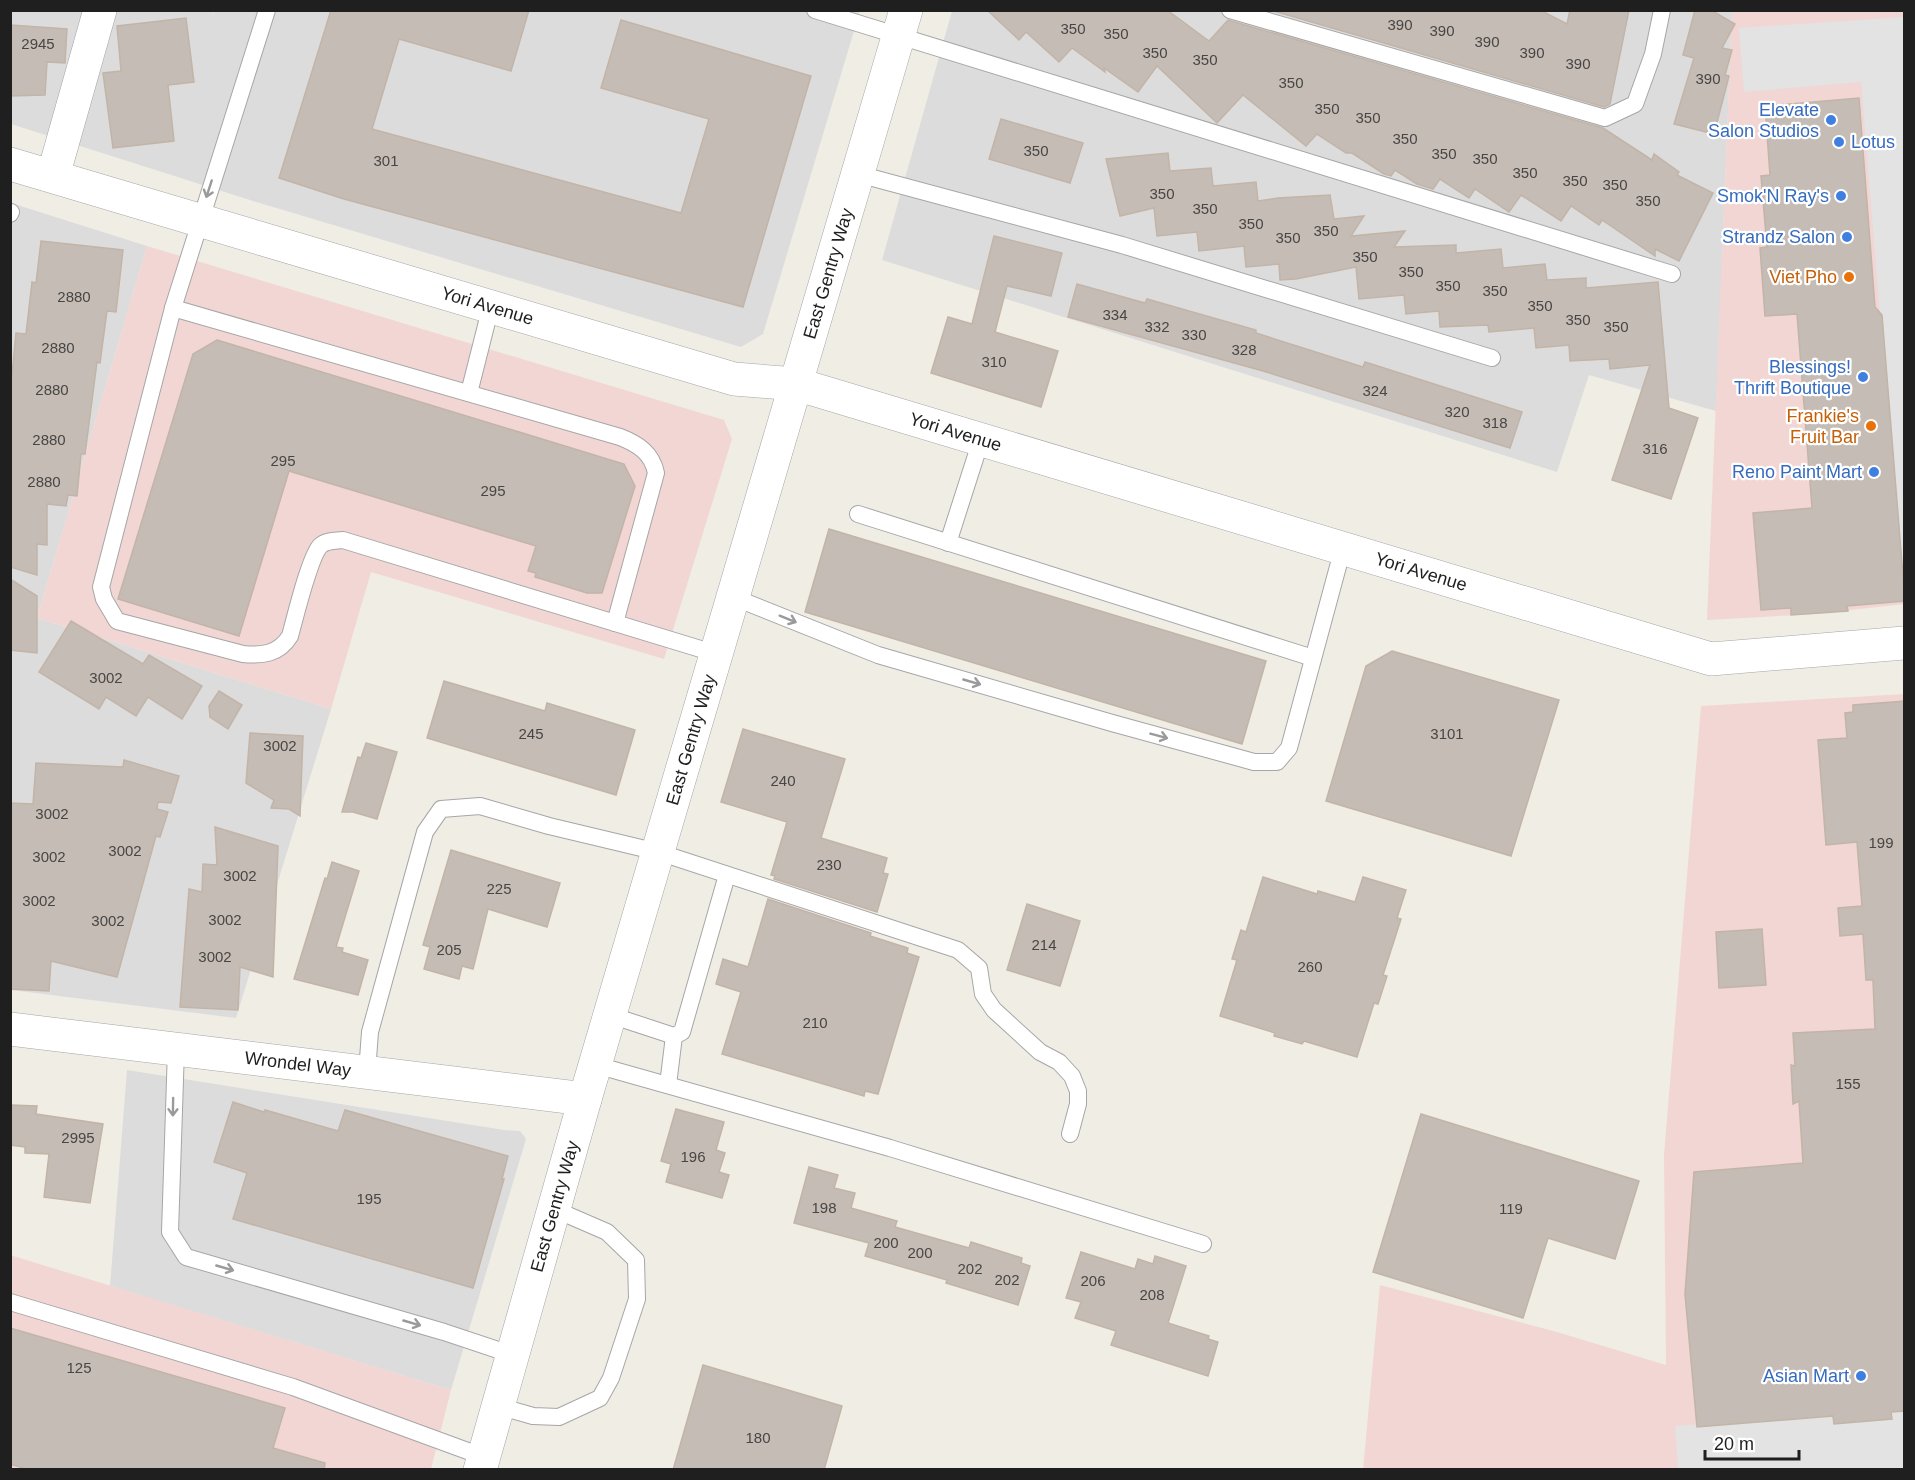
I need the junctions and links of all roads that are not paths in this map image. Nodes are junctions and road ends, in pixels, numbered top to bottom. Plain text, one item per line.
1 (100, 10) edge
2 (267, 10) edge
3 (815, 10) edge
4 (1230, 10) edge
5 (1662, 10) edge
6 (902, 23) edge
7 (10, 164) edge
8 (858, 174) junction
9 (53, 176) junction
10 (199, 220) junction
11 (1672, 274) dead end
12 (491, 306) junction
13 (173, 308) junction
14 (1492, 358) dead end
15 (796, 384) junction
16 (469, 393) junction
17 (981, 440) junction
18 (858, 514) dead end
19 (948, 543) junction
20 (1343, 548) junction
21 (734, 597) junction
22 (615, 623) junction
23 (1905, 643) edge
24 (717, 654) junction
25 (1313, 658) junction
26 (658, 852) junction
27 (728, 875) junction
28 (610, 1015) junction
29 (10, 1029) edge
30 (674, 1036) junction
31 (176, 1049) junction
32 (596, 1065) junction
33 (367, 1072) junction
34 (668, 1085) junction
35 (585, 1099) junction
36 (1070, 1134) dead end
37 (554, 1209) junction
38 (1203, 1244) dead end
39 (10, 1302) edge
40 (513, 1355) junction
41 (498, 1406) junction
42 (482, 1463) edge

1 - 9 street
2 -> 10 lane
3 - 6 lane
4 - 5 lane
6 - 8 street, East Gentry Way
6 - 11 lane
7 - 9 street, Yori Avenue
8 - 14 lane
8 - 15 street, East Gentry Way
9 - 10 street, Yori Avenue
10 - 12 street, Yori Avenue
10 - 13 lane
12 - 15 street, Yori Avenue
12 - 16 lane
13 - 16 lane
13 - 22 lane
15 - 17 street, Yori Avenue
15 - 21 street, East Gentry Way
16 - 22 lane
17 - 19 lane
17 - 20 street, Yori Avenue
18 - 19 lane
19 - 25 lane
20 - 23 street, Yori Avenue
20 - 25 lane
21 - 24 street, East Gentry Way
21 -> 25 lane
22 - 24 lane
24 - 26 street, East Gentry Way
26 - 27 lane
26 - 28 street, East Gentry Way
26 - 33 lane
27 - 30 lane
27 - 36 lane
28 - 30 lane
28 - 32 street, East Gentry Way
29 - 31 street, Wrondel Way
30 - 34 lane
31 - 33 street, Wrondel Way
31 -> 40 lane
32 - 34 lane
32 - 35 street, East Gentry Way
33 - 35 street, Wrondel Way
34 - 38 lane
35 - 37 street, East Gentry Way
37 - 40 street, East Gentry Way
37 - 41 lane
39 - 42 lane
40 - 41 street, East Gentry Way
41 - 42 street, East Gentry Way

